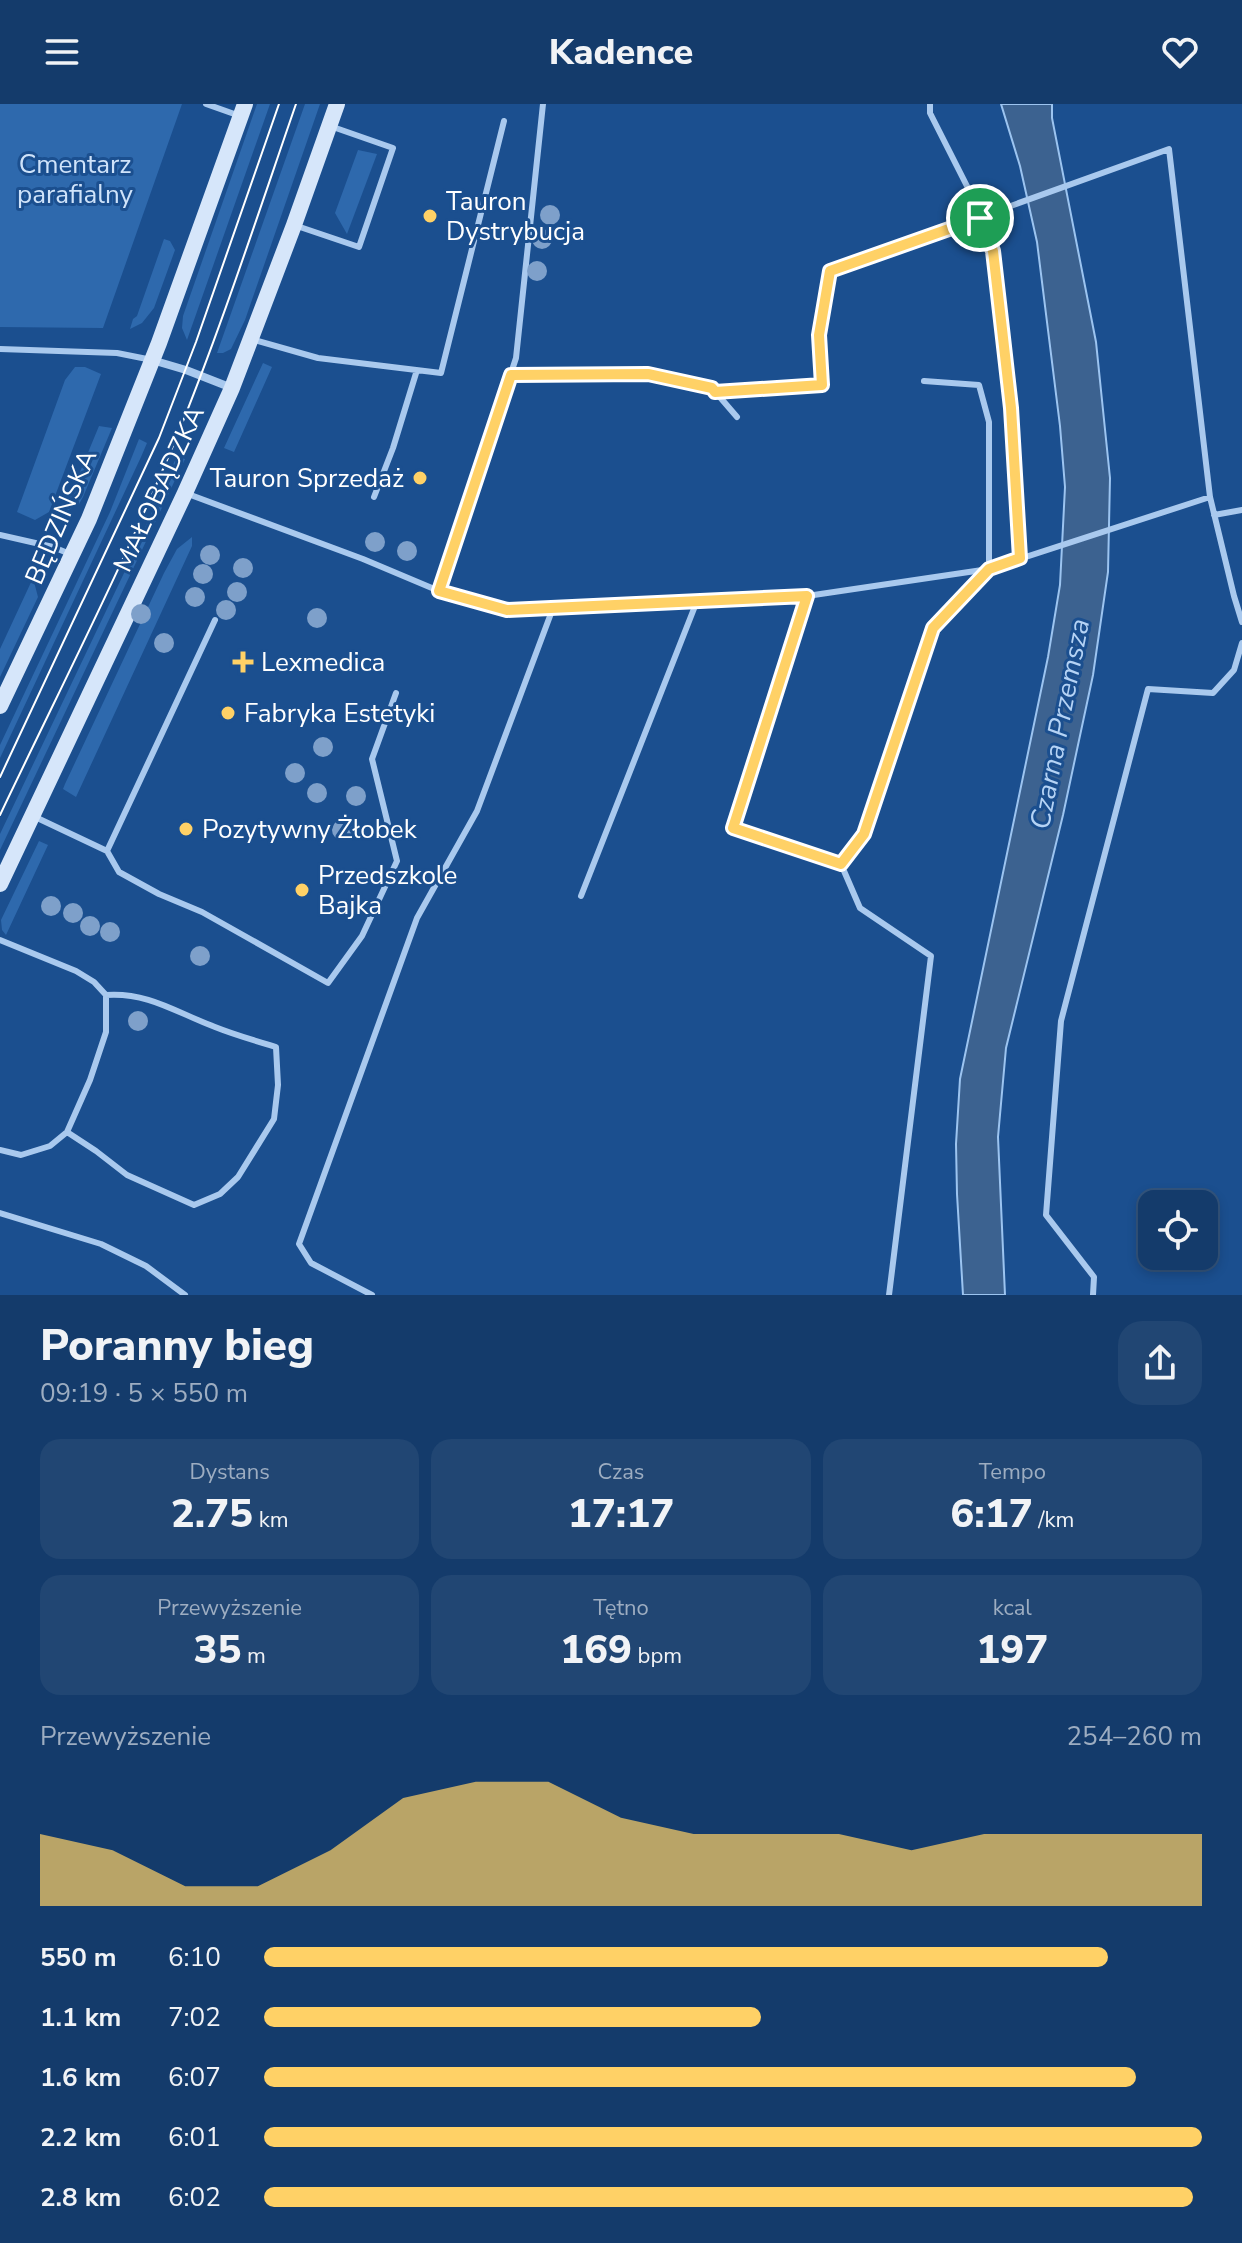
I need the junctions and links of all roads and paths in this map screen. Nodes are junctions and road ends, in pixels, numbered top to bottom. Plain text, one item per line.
1 (206, 104) edge
2 (337, 104) edge
3 (543, 104) edge
4 (930, 104) edge
5 (242, 110) edge
6 (504, 121) dead end
7 (329, 126) junction
8 (981, 218) junction
9 (294, 225) junction
10 (251, 339) junction
11 (0, 349) edge
12 (152, 360) junction
13 (417, 370) junction
14 (511, 375) junction
15 (924, 381) dead end
16 (232, 388) junction
17 (715, 392) junction
18 (737, 417) dead end
19 (185, 493) junction
20 (374, 497) dead end
21 (1210, 497) junction
22 (1242, 510) edge
23 (1214, 515) junction
24 (0, 535) edge
25 (73, 556) junction
26 (1020, 558) junction
27 (989, 569) junction
28 (439, 591) junction
29 (807, 596) junction
30 (697, 601) junction
31 (553, 608) junction
32 (215, 620) dead end
33 (1242, 622) edge
34 (1242, 643) edge
35 (396, 693) dead end
36 (0, 706) edge
37 (33, 816) junction
38 (107, 851) junction
39 (841, 864) junction
40 (0, 884) edge
41 (581, 896) dead end
42 (0, 940) edge
43 (106, 995) junction
44 (67, 1132) junction
45 (0, 1150) edge
46 (0, 1213) edge
47 (185, 1295) edge
48 (372, 1295) edge
49 (889, 1295) edge
50 (1093, 1295) edge

1 - 5 lane
2 - 7 street, MAŁOBĄDZKA
3 - 14 lane
4 - 8 lane
5 - 12 street, BĘDZIŃSKA
6 - 13 lane
7 - 9 street, MAŁOBĄDZKA
7 - 9 lane
8 - 17 lane
8 - 21 lane
8 - 26 lane
9 - 10 street, MAŁOBĄDZKA
10 - 13 lane
10 - 16 street, MAŁOBĄDZKA
11 - 12 lane
12 - 16 street
12 - 25 street, BĘDZIŃSKA
13 - 20 lane
14 - 17 lane
14 - 28 lane
15 - 27 lane
16 - 19 street, MAŁOBĄDZKA
17 - 18 lane
19 - 28 lane
19 - 37 street, MAŁOBĄDZKA
21 - 23 lane
21 - 26 lane
22 - 23 lane
23 - 33 lane
24 - 25 lane
25 - 36 street, BĘDZIŃSKA
26 - 27 lane
27 - 29 lane
27 - 39 lane
28 - 31 lane
29 - 30 lane
29 - 39 lane
30 - 31 lane
30 - 41 lane
31 - 48 lane
32 - 38 lane
34 - 50 lane
35 - 38 lane
37 - 38 lane
37 - 40 street, MAŁOBĄDZKA
39 - 49 lane
42 - 43 lane
43 - 44 lane
43 - 44 lane
44 - 45 lane
46 - 47 lane

